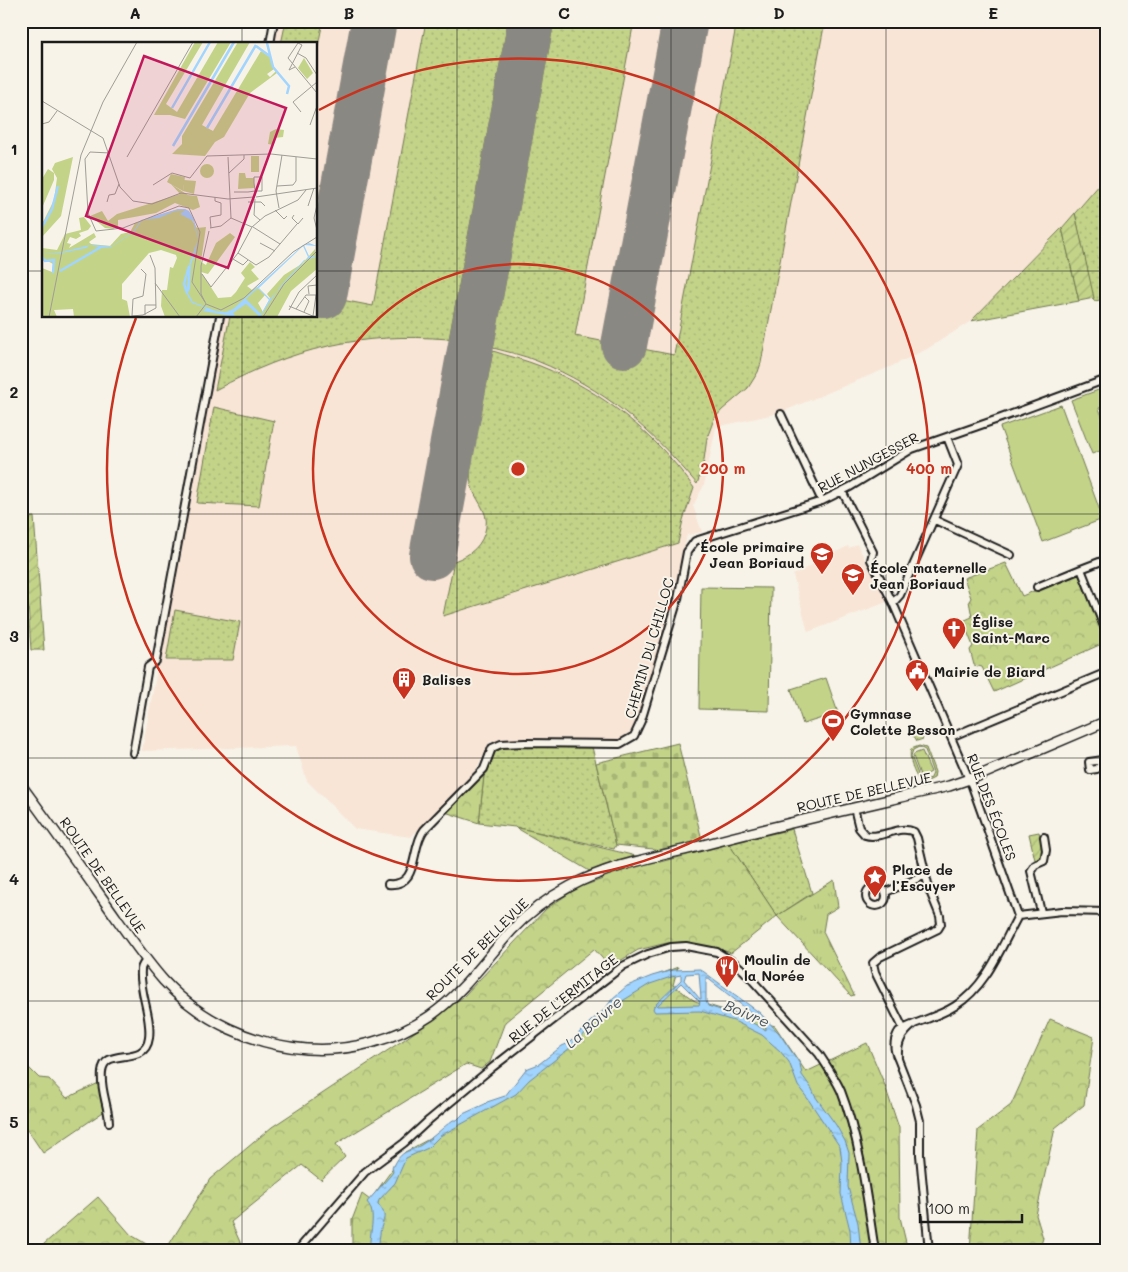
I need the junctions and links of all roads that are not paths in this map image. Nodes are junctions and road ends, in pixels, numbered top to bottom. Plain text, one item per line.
1 (274, 21) edge
2 (270, 42) edge
3 (220, 318) edge
4 (1107, 378) edge
5 (781, 414) dead end
6 (947, 437) junction
7 (842, 491) junction
8 (822, 501) junction
9 (935, 520) junction
10 (695, 541) joint
11 (1011, 555) dead end
12 (1107, 559) edge
13 (1081, 569) junction
14 (1037, 586) dead end
15 (893, 603) junction
16 (1107, 634) edge
17 (1107, 672) edge
18 (1107, 721) edge
19 (951, 737) junction
20 (133, 753) dead end
21 (970, 779) junction
22 (21, 785) edge
23 (854, 808) junction
24 (1044, 837) dead end
25 (926, 875) junction
26 (388, 884) dead end
27 (886, 892) dead end
28 (1041, 912) junction
29 (1107, 912) edge
30 (1018, 916) junction
31 (146, 960) junction
32 (903, 1031) junction
33 (110, 1122) dead end
34 (297, 1251) edge
35 (874, 1251) edge
36 (928, 1251) edge

1 - 2 street
3 - 20 street
4 - 6 street, RUE NUNGESSER
5 - 8 street
6 - 7 street, RUE NUNGESSER
6 - 9 street
7 - 8 street, RUE NUNGESSER
7 - 15 street, RUE DES ÉCOLES
8 - 10 street, RUE NUNGESSER
9 - 11 street
9 - 15 street
10 - 26 street, CHEMIN DU CHILLOC
12 - 13 street
13 - 14 street
13 - 16 street
15 - 19 street, RUE DES ÉCOLES
17 - 19 street
18 - 21 street, ROUTE DE BELLEVUE
19 - 21 street, RUE DES ÉCOLES
21 - 23 street, ROUTE DE BELLEVUE
21 - 30 street, RUE DES ÉCOLES
22 - 31 street, ROUTE DE BELLEVUE
23 - 25 street
23 - 31 street, ROUTE DE BELLEVUE
24 - 28 street
25 - 27 street
25 - 32 street
28 - 29 street
28 - 30 street
30 - 32 street
31 - 33 street
32 - 36 street
34 - 35 street, RUE DE L’ERMITAGE

